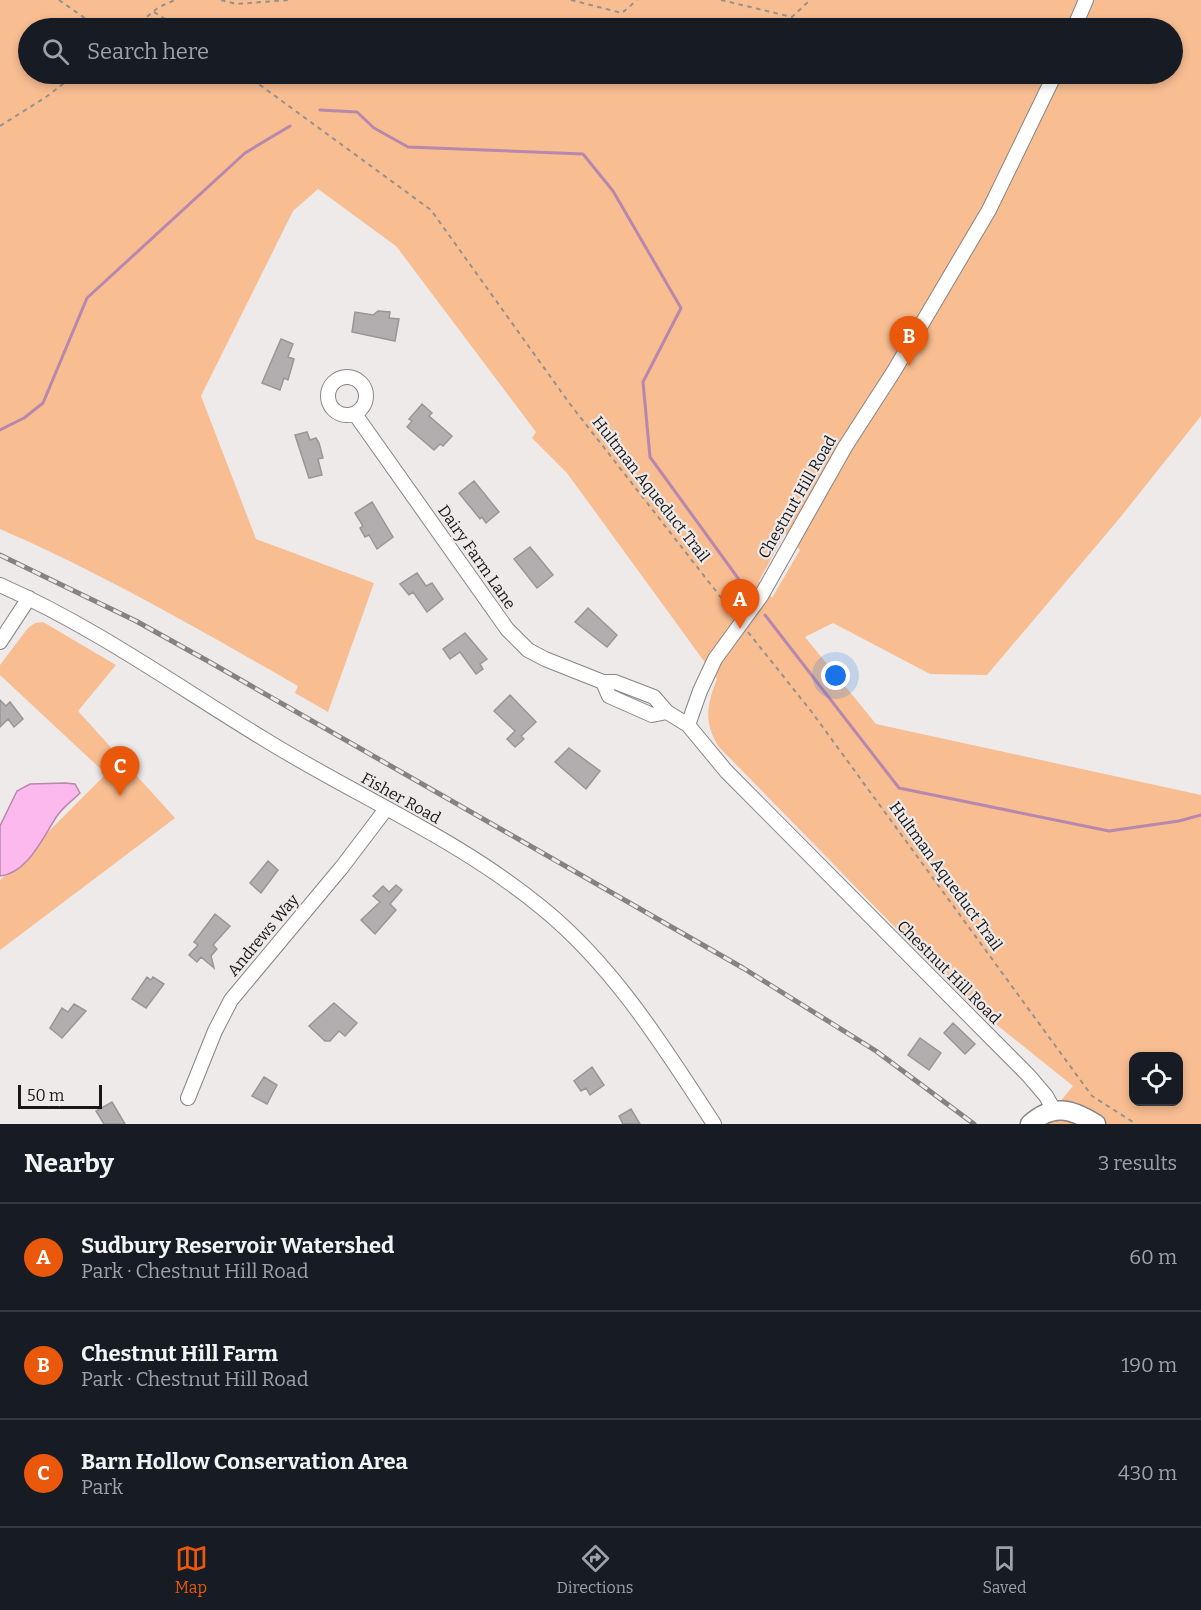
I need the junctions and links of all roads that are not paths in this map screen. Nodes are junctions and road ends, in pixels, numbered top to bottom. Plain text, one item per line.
1 (1086, 0) edge
2 (1078, 18) edge
3 (1050, 84) edge
4 (355, 414) dead end
5 (0, 585) edge
6 (29, 598) junction
7 (0, 642) edge
8 (688, 725) junction
9 (386, 809) junction
10 (188, 1098) dead end
11 (1054, 1110) junction
12 (714, 1124) edge
13 (1030, 1124) edge
14 (1096, 1124) edge

1 - 2 street
3 - 8 street, Chestnut Hill Road
4 - 8 street, Dairy Farm Lane
5 - 6 street, Fisher Road
6 - 7 street
6 - 9 street, Fisher Road
8 - 11 street, Chestnut Hill Road
9 - 10 street, Andrews Way
9 - 12 street, Fisher Road
11 - 13 main road
11 - 14 main road

